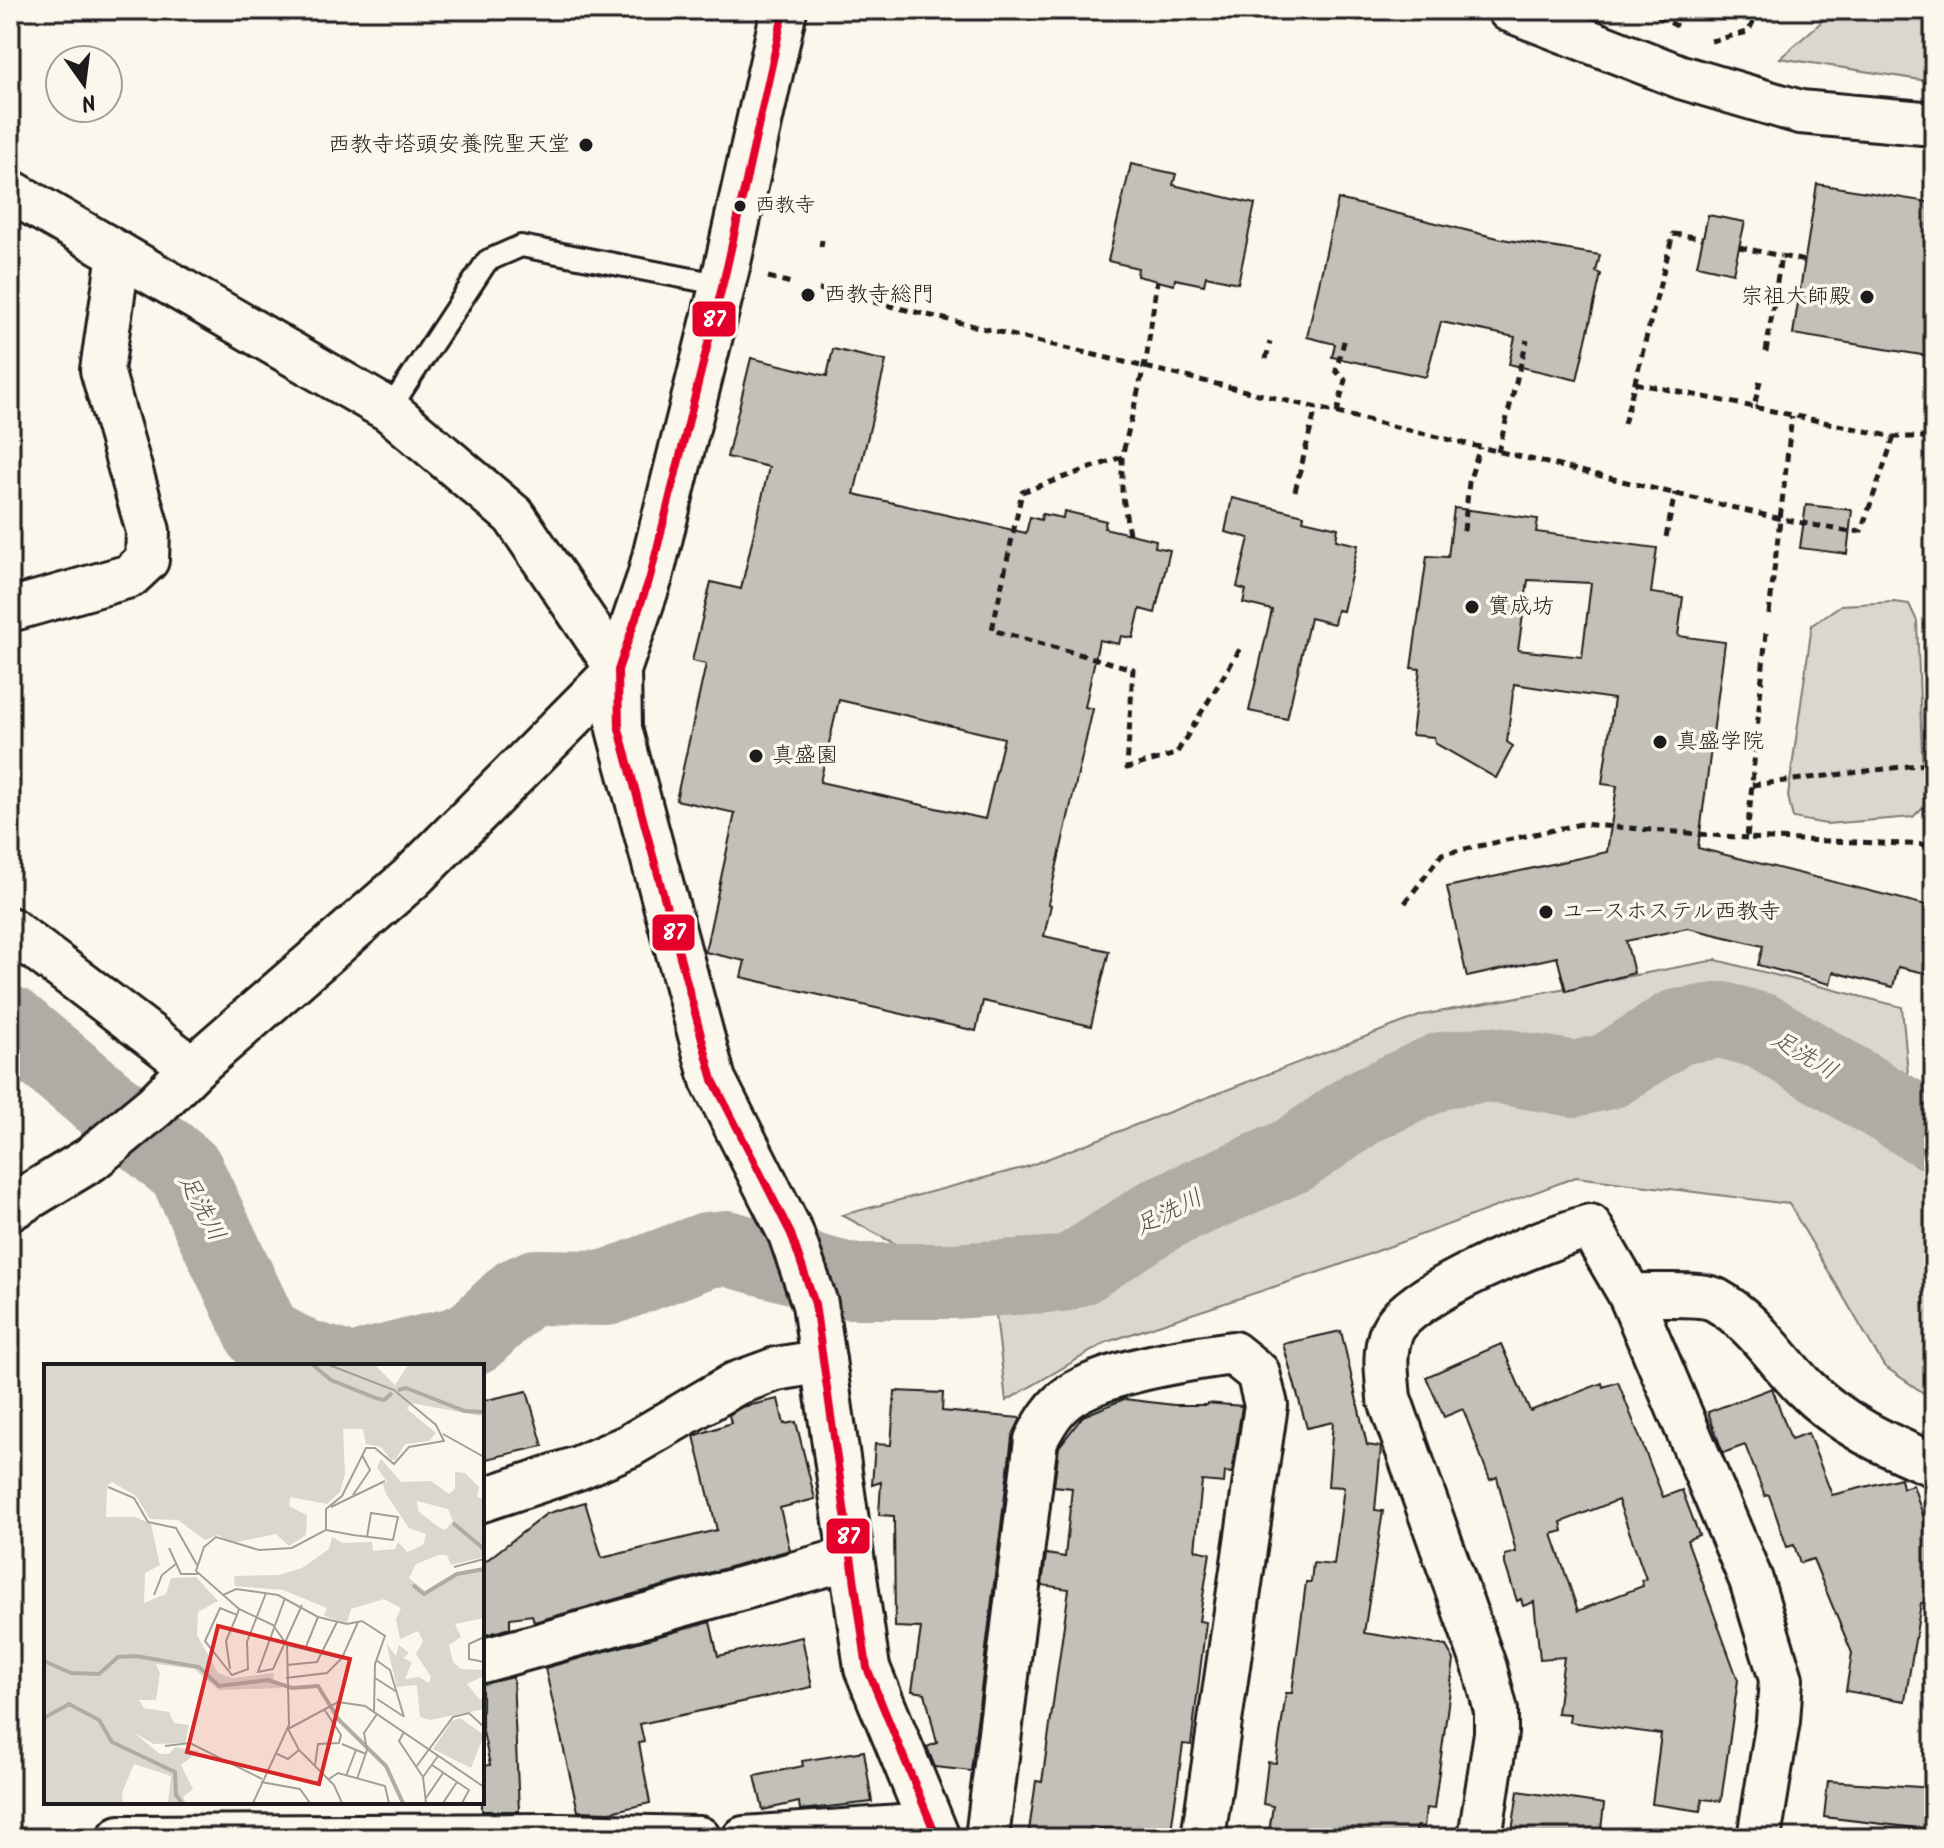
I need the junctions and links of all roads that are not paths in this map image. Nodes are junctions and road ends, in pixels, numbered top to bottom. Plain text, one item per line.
1 (784, 10) edge
2 (1509, 10) edge
3 (1934, 124) edge
4 (10, 191) edge
5 (119, 254) junction
6 (723, 285) junction
7 (389, 410) junction
8 (10, 610) edge
9 (618, 670) junction
10 (10, 929) edge
11 (193, 1068) junction
12 (10, 1208) edge
13 (1630, 1295) junction
14 (824, 1361) junction
15 (1934, 1465) edge
16 (484, 1499) edge
17 (850, 1558) junction
18 (484, 1660) edge
19 (140, 1804) edge
20 (387, 1825) edge
21 (933, 1832) edge
22 (120, 1838) edge
23 (655, 1838) edge
24 (699, 1838) edge
25 (744, 1838) edge
26 (987, 1838) edge
27 (1203, 1838) edge
28 (1480, 1838) edge
29 (1759, 1838) edge

1 - 6 main road
2 - 3 street
4 - 5 street
5 - 7 street
5 - 8 street
6 - 7 lane
6 - 9 main road
7 - 9 street
9 - 11 main road
9 - 14 main road
10 - 11 street
11 - 12 main road
13 - 15 street
13 - 28 street
13 - 29 street
14 - 16 street
14 - 17 main road
17 - 18 street
17 - 21 main road
19 - 22 street
20 - 22 street
20 - 23 street
21 - 25 street
23 - 24 street
26 - 27 street

